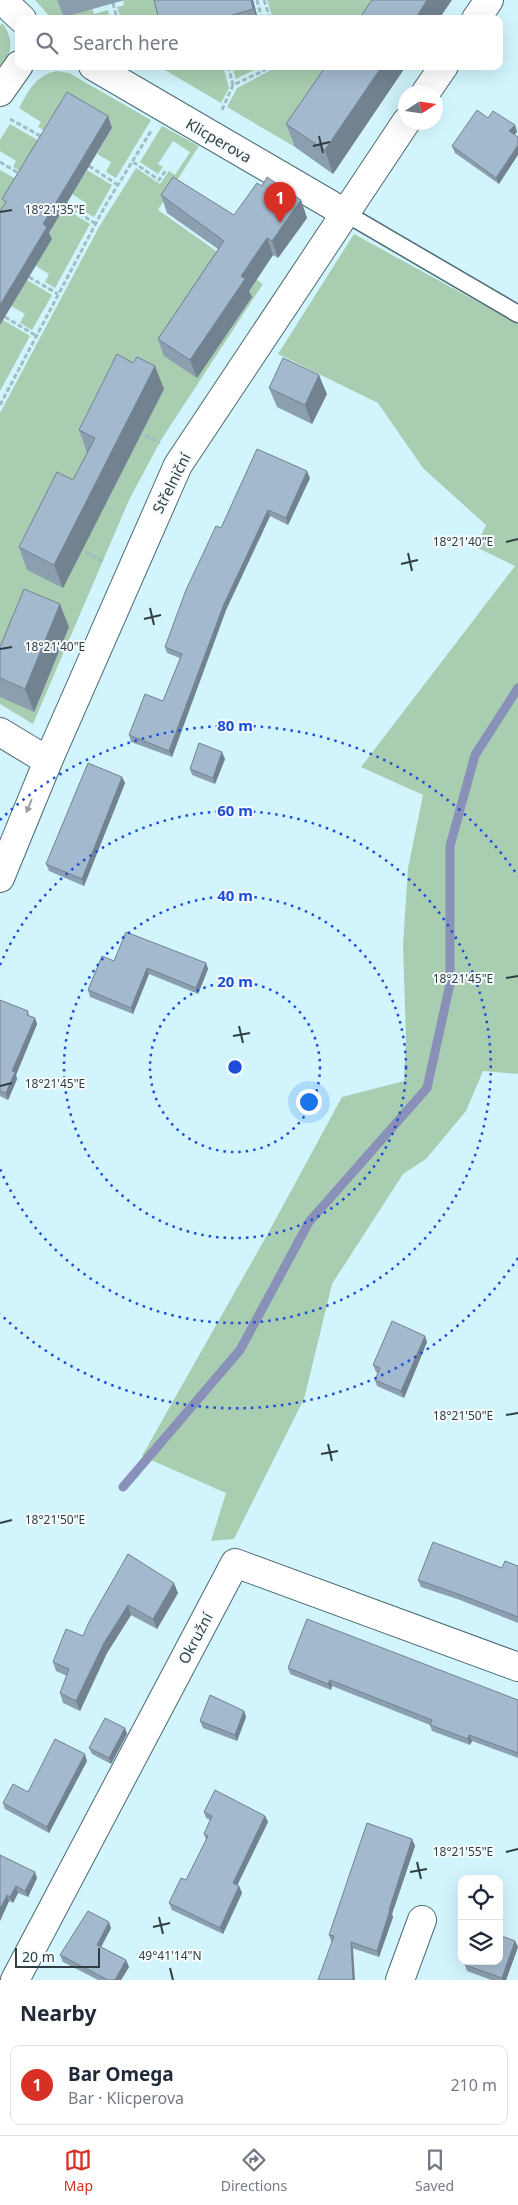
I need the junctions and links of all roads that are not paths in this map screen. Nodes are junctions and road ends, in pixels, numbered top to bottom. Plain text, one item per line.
1 (2, 0) edge
2 (489, 0) edge
3 (18, 15) edge
4 (479, 15) edge
5 (17, 70) edge
6 (100, 70) edge
7 (441, 70) edge
8 (431, 85) edge
9 (3, 104) edge
10 (401, 130) edge
11 (345, 212) junction
12 (518, 314) edge
13 (0, 732) edge
14 (48, 761) junction
15 (0, 878) edge
16 (518, 1667) edge
17 (422, 1920) dead end
18 (15, 1980) edge
19 (400, 1980) edge

1 - 3 street
2 - 4 street
5 - 9 street
6 - 11 street, Klicperova
7 - 8 street
10 - 11 street, Střelniční
11 - 12 lane
11 - 14 street, Střelniční
13 - 14 street
14 -> 15 street, Střelniční
16 - 18 street, Okružní
17 - 19 street

